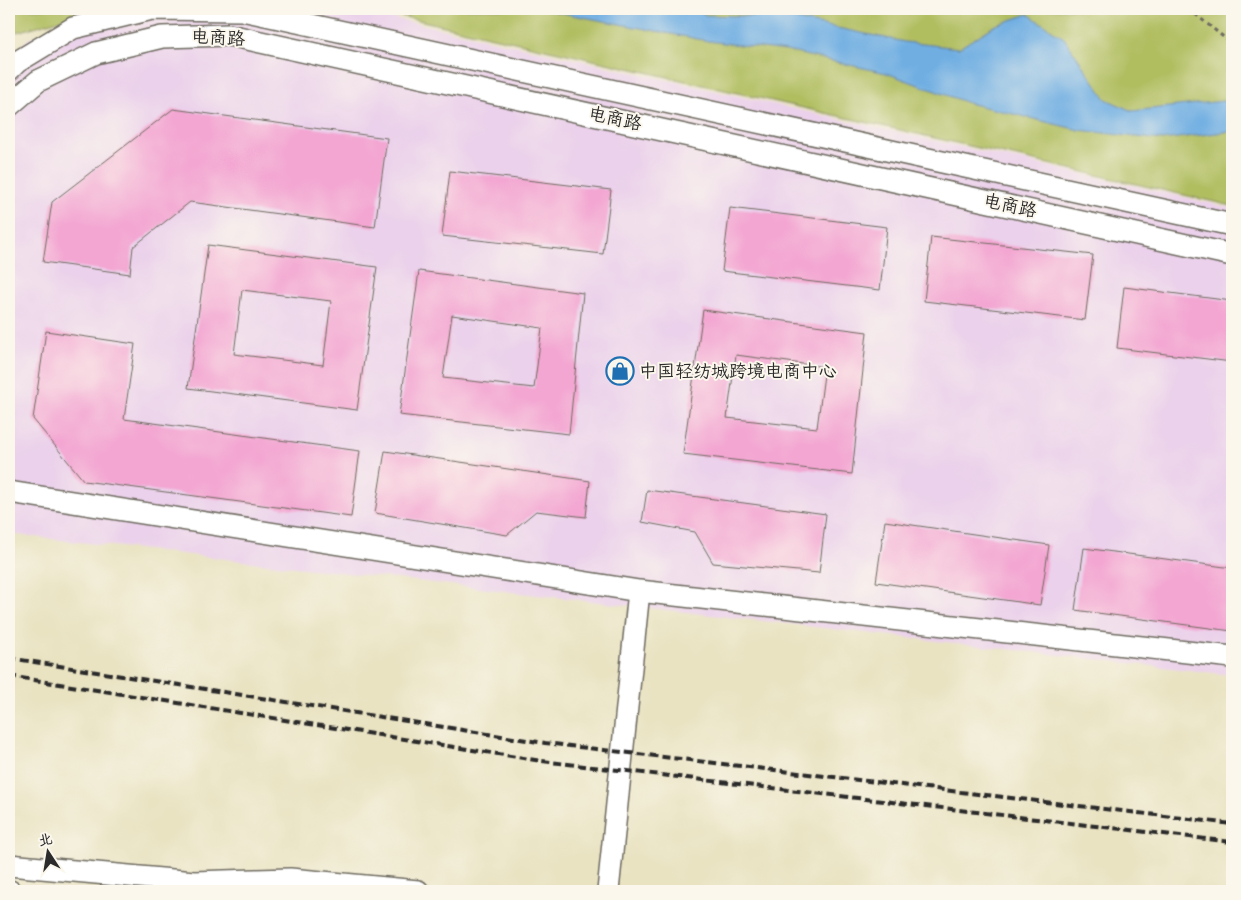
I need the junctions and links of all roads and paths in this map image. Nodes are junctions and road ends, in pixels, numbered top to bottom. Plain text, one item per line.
1 (1189, 9) edge
2 (1232, 44) edge
3 (12, 61) edge
4 (38, 81) junction
5 (9, 106) edge
6 (1232, 225) edge
7 (1232, 255) edge
8 (9, 492) edge
9 (639, 591) junction
10 (1232, 657) edge
11 (9, 865) edge
12 (418, 891) edge
13 (608, 891) edge

1 - 2 path
3 - 4 street
3 - 6 street, 电商路
4 - 5 street, 电商路
4 - 7 street, 电商路
8 - 9 street
9 - 10 street
9 - 13 street
11 - 12 street

